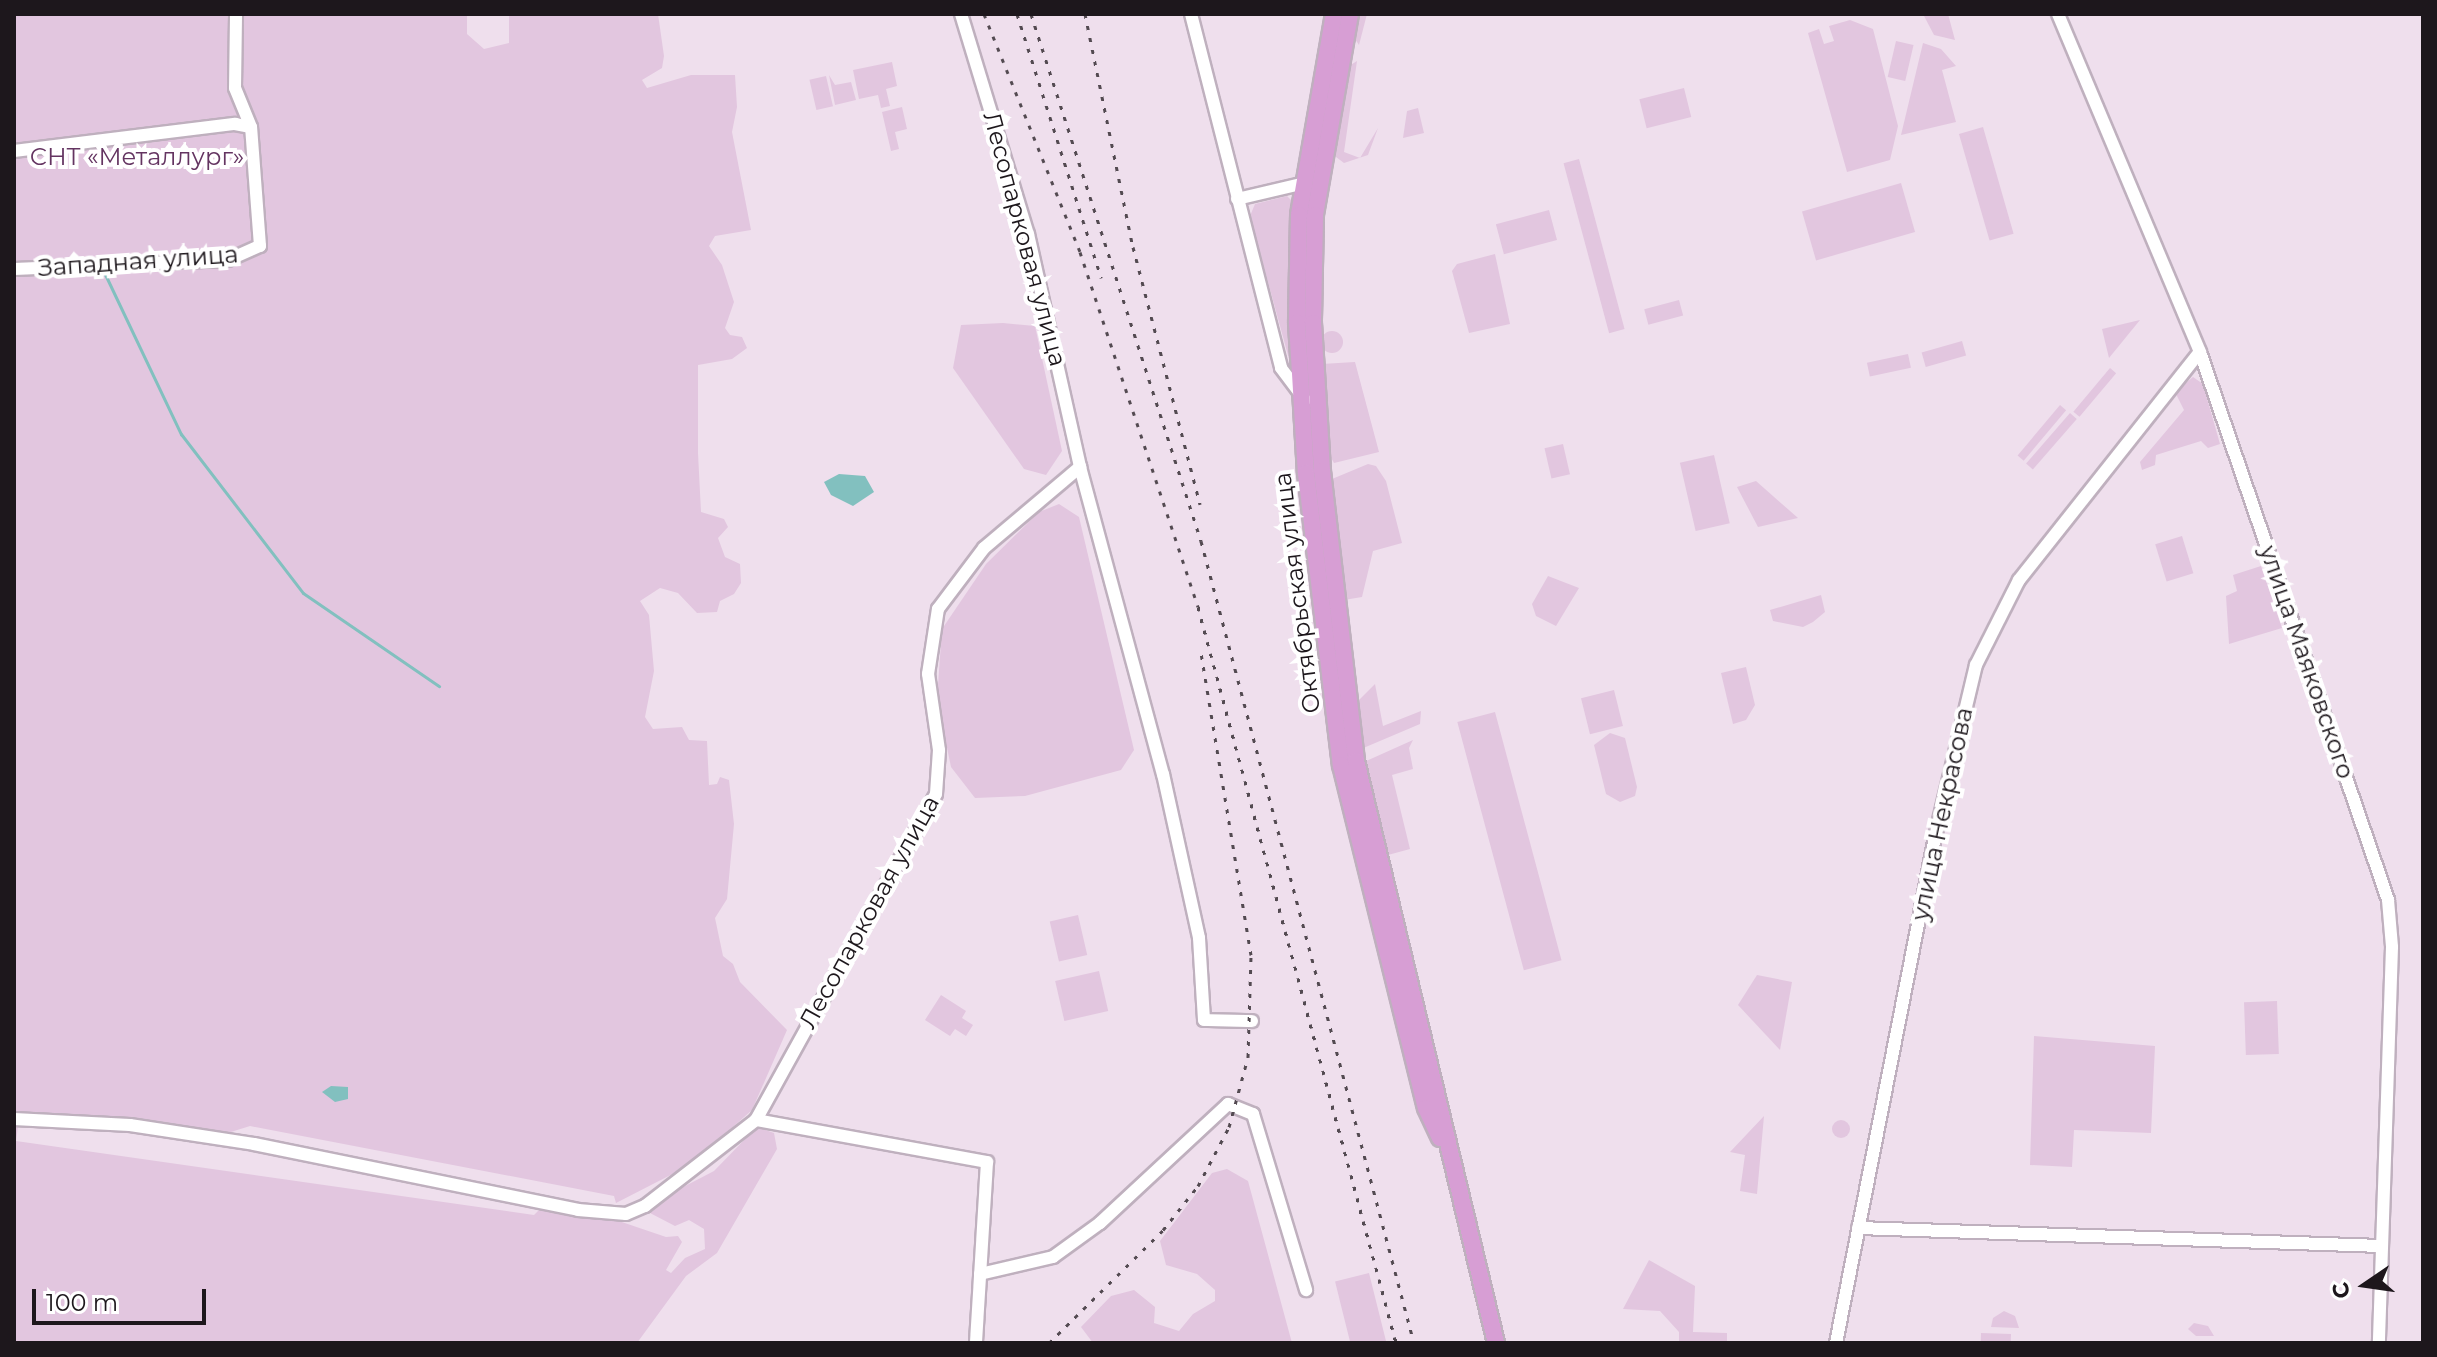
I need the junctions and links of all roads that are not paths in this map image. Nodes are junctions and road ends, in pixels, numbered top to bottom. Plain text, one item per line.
1 (236, 14) edge
2 (961, 14) edge
3 (1191, 14) edge
4 (1334, 14) edge
5 (1350, 14) edge
6 (2058, 14) edge
7 (251, 127) junction
8 (14, 151) edge
9 (1305, 183) junction
10 (1237, 199) junction
11 (14, 269) edge
12 (2200, 352) junction
13 (1301, 398) junction
14 (1317, 408) junction
15 (1080, 467) junction
16 (1252, 1021) dead end
17 (14, 1119) edge
18 (756, 1120) junction
19 (1447, 1154) junction
20 (1858, 1228) junction
21 (2381, 1246) junction
22 (980, 1274) junction
23 (1306, 1290) dead end
24 (976, 1343) edge
25 (1496, 1343) edge
26 (1836, 1343) edge
27 (2379, 1343) edge

1 - 7 street
2 - 15 street, Лесопарковая улица
3 - 10 street
4 - 9 main road, Октябрьская улица
5 - 14 main road, Октябрьская улица
6 - 12 street, улица Маяковского
7 - 8 street
7 - 11 street, Западная улица
9 - 10 street
9 - 13 main road, Октябрьская улица
10 - 13 street
12 - 20 street, улица Некрасова
12 - 21 street, улица Маяковского
13 - 14 street
13 - 19 main road, Октябрьская улица
14 - 19 main road, Октябрьская улица
15 - 16 street, Лесопарковая улица
15 - 18 street, Лесопарковая улица
17 - 18 street, Лесопарковая улица
18 - 22 street
19 - 25 main road, Октябрьская улица
20 - 21 street
20 - 26 street, улица Некрасова
21 - 27 street, улица Маяковского
22 - 23 street
22 - 24 street

